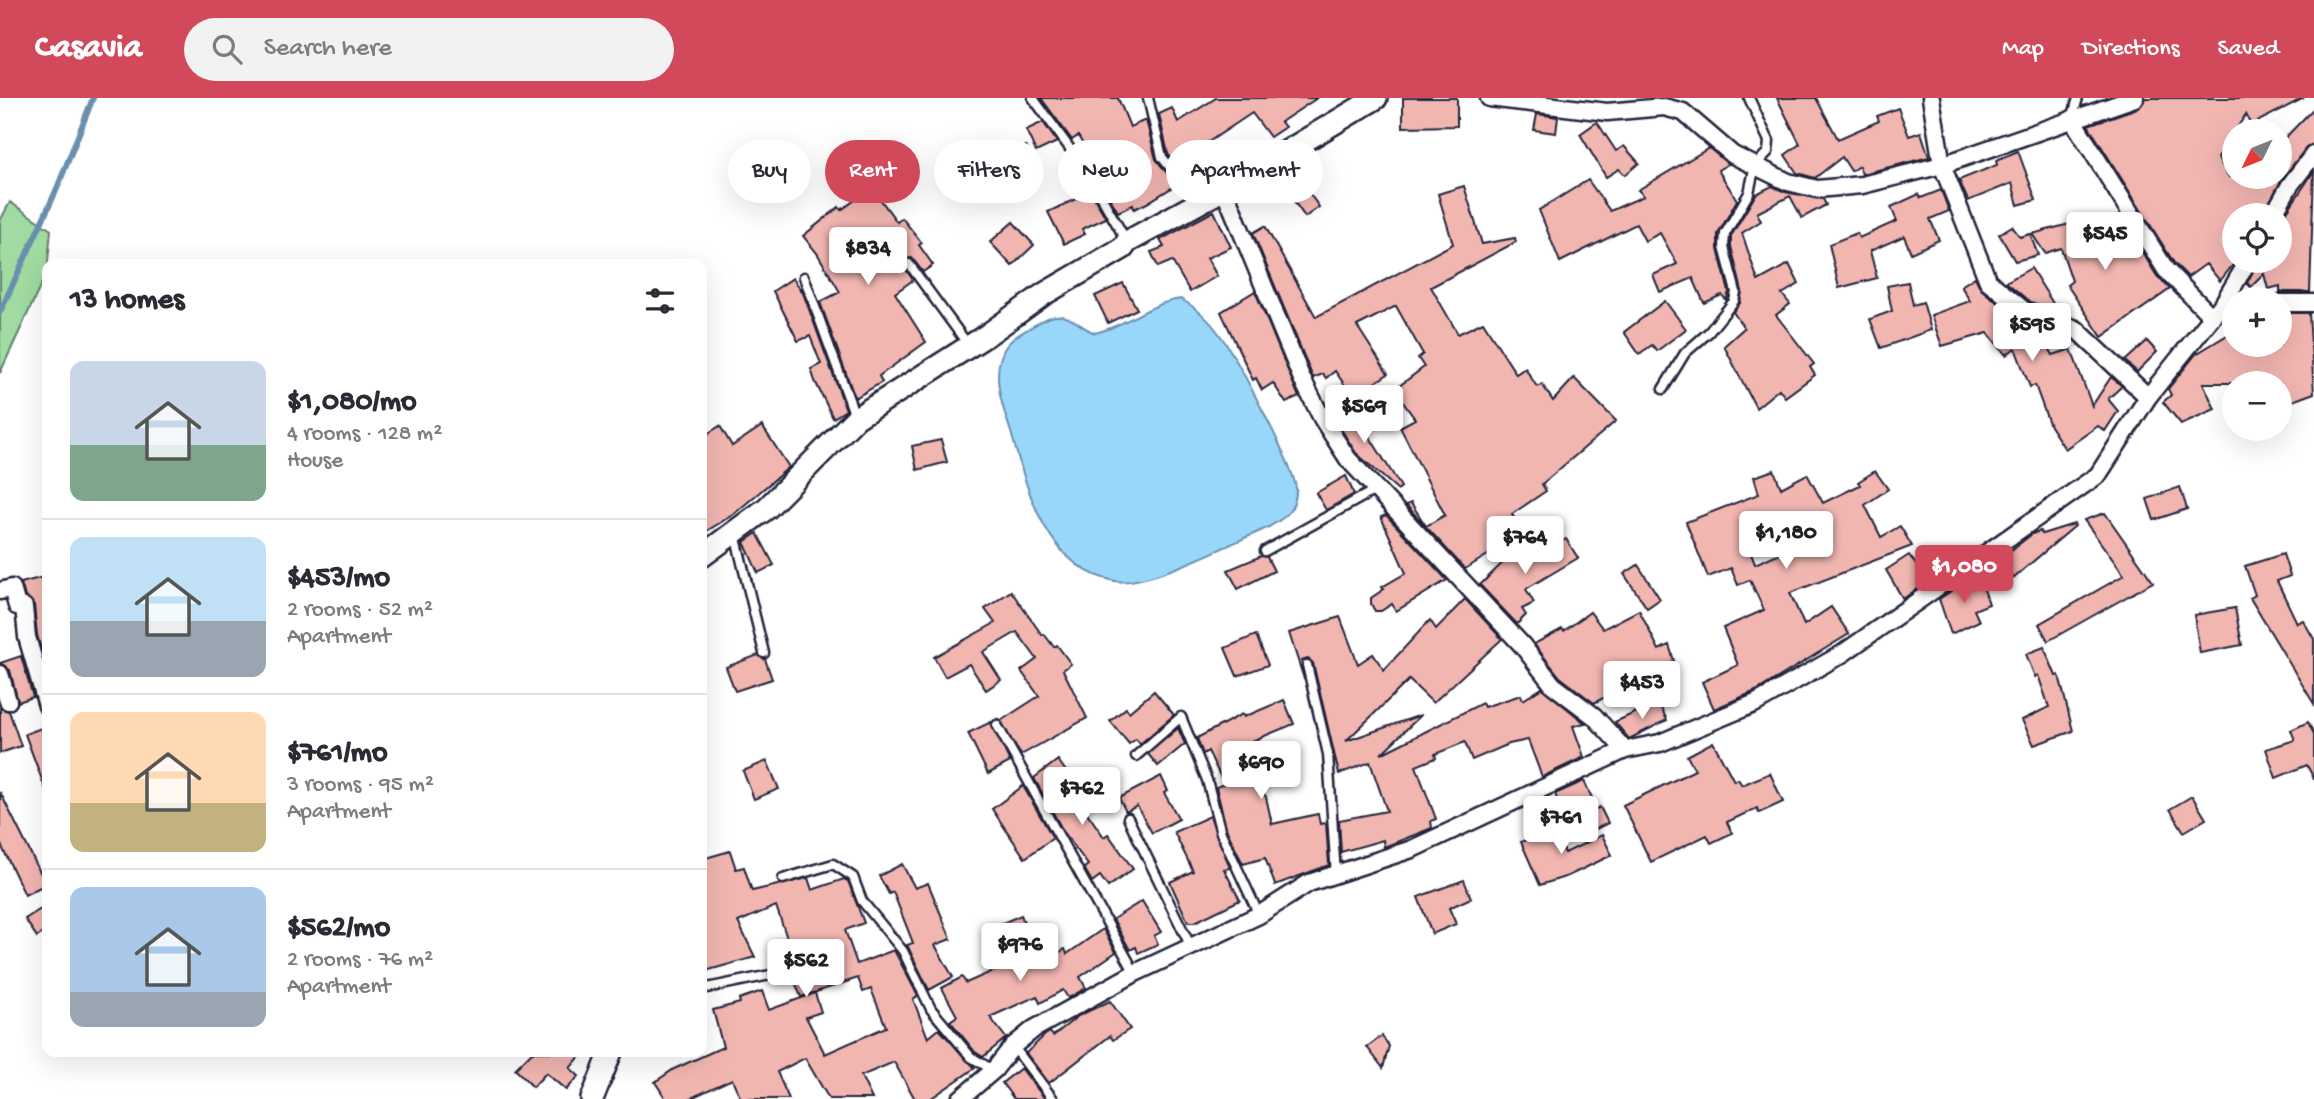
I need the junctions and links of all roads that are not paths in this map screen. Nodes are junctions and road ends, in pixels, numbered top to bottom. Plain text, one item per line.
1 (1033, 98) edge
2 (1148, 98) edge
3 (1376, 98) edge
4 (1489, 98) edge
5 (1749, 98) edge
6 (1931, 98) edge
7 (2078, 98) edge
8 (2135, 98) edge
9 (2072, 119) junction
10 (1306, 140) edge
11 (2314, 154) edge
12 (1166, 162) edge
13 (1755, 165) junction
14 (1942, 165) junction
15 (1195, 203) edge
16 (1230, 203) edge
17 (2280, 203) edge
18 (1127, 242) junction
19 (909, 264) dead end
20 (804, 277) dead end
21 (2292, 303) edge
22 (2314, 303) edge
23 (2222, 309) edge
24 (2212, 317) junction
25 (969, 347) junction
26 (1663, 388) dead end
27 (2148, 397) junction
28 (856, 418) junction
29 (1375, 490) junction
30 (734, 532) junction
31 (1265, 551) dead end
32 (707, 552) edge
33 (0, 591) edge
34 (764, 653) dead end
35 (1307, 665) dead end
36 (0, 674) edge
37 (42, 689) edge
38 (8, 701) dead end
39 (997, 726) dead end
40 (1625, 750) junction
41 (1136, 756) dead end
42 (1128, 818) dead end
43 (1336, 876) junction
44 (783, 879) dead end
45 (1259, 915) junction
46 (1192, 947) junction
47 (804, 968) dead end
48 (1135, 973) junction
49 (707, 988) edge
50 (1013, 1046) junction
51 (609, 1057) edge
52 (994, 1070) junction
53 (592, 1099) edge
54 (960, 1099) edge
55 (1054, 1099) edge

1 - 18 lane
2 - 12 lane
3 - 10 street
4 - 13 street
5 - 13 lane
6 - 14 street
7 - 9 lane
8 - 9 street
9 - 14 street
9 - 24 street
11 - 17 street
13 - 14 street
13 - 26 lane
14 - 27 street
15 - 18 street
16 - 29 street
18 - 25 street
19 - 25 lane
20 - 28 lane
21 - 22 street
23 - 24 street
24 - 27 street
25 - 28 street
27 - 40 street
28 - 30 street
29 - 31 lane
29 - 40 street
30 - 32 street
30 - 34 lane
33 - 37 street
35 - 43 lane
36 - 38 street
39 - 48 lane
40 - 43 street
41 - 45 lane
42 - 46 lane
43 - 45 street
44 - 52 lane
45 - 46 street
46 - 48 street
47 - 49 lane
48 - 50 street
50 - 52 street
50 - 55 lane
51 - 53 street
52 - 54 street

